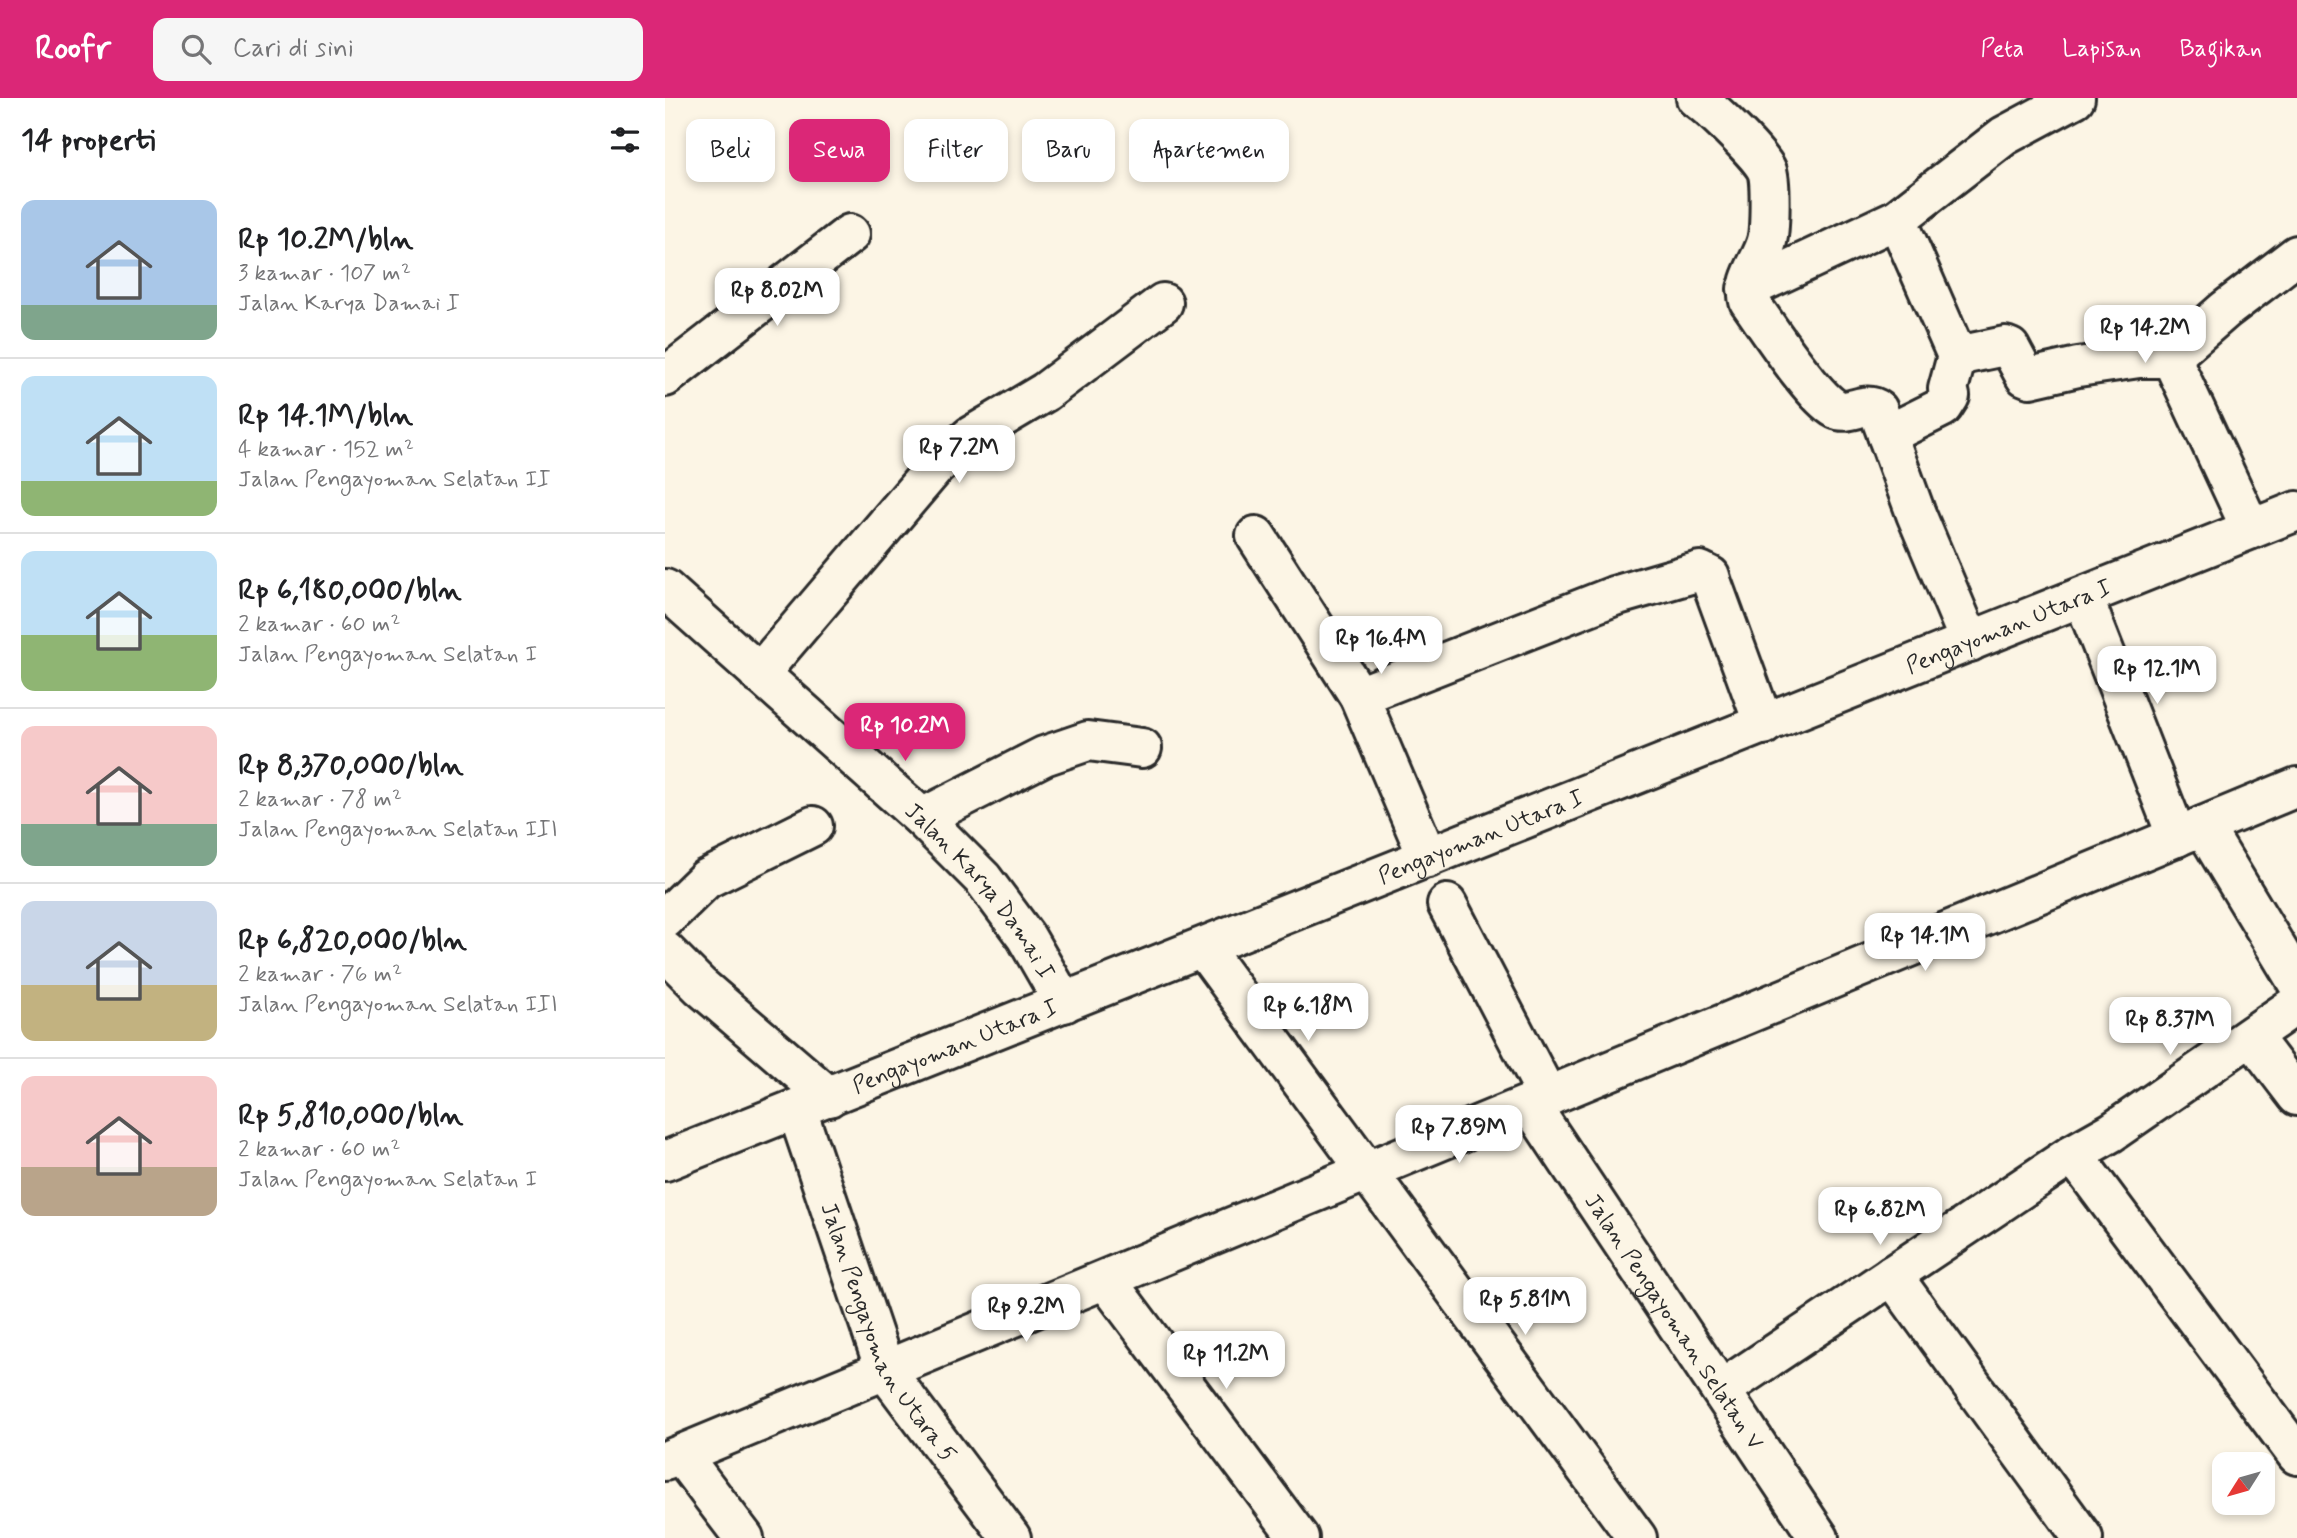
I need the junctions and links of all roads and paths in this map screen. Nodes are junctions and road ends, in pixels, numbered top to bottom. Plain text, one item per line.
1 (1696, 98) edge
2 (2075, 98) edge
3 (1897, 219) junction
4 (850, 234) dead end
5 (2297, 255) edge
6 (1747, 289) junction
7 (1163, 303) dead end
8 (1957, 356) junction
9 (2174, 358) junction
10 (665, 377) edge
11 (1887, 435) junction
12 (2297, 511) edge
13 (2251, 529) junction
14 (1256, 536) dead end
15 (665, 589) edge
16 (2083, 597) junction
17 (1970, 642) junction
18 (759, 674) junction
19 (1359, 696) junction
20 (1764, 724) junction
21 (1142, 748) dead end
22 (2297, 787) edge
23 (922, 818) junction
24 (813, 826) dead end
25 (2190, 831) junction
26 (1428, 858) junction
27 (1447, 904) dead end
28 (665, 919) edge
29 (1203, 948) junction
30 (665, 951) edge
31 (2297, 982) edge
32 (1065, 1003) junction
33 (2297, 1004) edge
34 (2252, 1037) junction
35 (2297, 1096) edge
36 (1539, 1100) junction
37 (813, 1103) junction
38 (2073, 1154) junction
39 (665, 1161) edge
40 (1366, 1172) junction
41 (1892, 1275) junction
42 (1106, 1280) junction
43 (885, 1370) junction
44 (1721, 1391) junction
45 (2297, 1455) edge
46 (673, 1458) edge
47 (744, 1538) edge
48 (1011, 1538) edge
49 (1299, 1538) edge
50 (1637, 1538) edge
51 (1819, 1538) edge
52 (2083, 1538) edge

1 - 6 street
2 - 3 street
3 - 6 street
3 - 8 street
4 - 10 street
5 - 9 street
6 - 11 street
7 - 18 street
8 - 9 street
8 - 11 street
9 - 13 street
11 - 17 street
12 - 13 street, Pengayoman Utara I
13 - 16 street, Pengayoman Utara I
14 - 19 street
15 - 18 street, Jalan Karya Damai I
16 - 17 street, Pengayoman Utara I
16 - 25 street
17 - 20 street, Pengayoman Utara I
18 - 23 street, Jalan Karya Damai I
19 - 20 street
19 - 26 street
20 - 26 street, Pengayoman Utara I
21 - 23 street
22 - 25 street
23 - 32 street, Jalan Karya Damai I
24 - 28 street
25 - 31 street
25 - 36 street
26 - 29 street, Pengayoman Utara I
27 - 36 street, Jalan Pengayoman Selatan V
29 - 32 street, Pengayoman Utara I
29 - 40 street
30 - 37 street
32 - 37 street, Pengayoman Utara I
33 - 34 street
34 - 35 street
34 - 38 street
36 - 40 street
36 - 44 street, Jalan Pengayoman Selatan V
37 - 39 street, Pengayoman Utara I
37 - 43 street, Jalan Pengayoman Utara 5
38 - 41 street
38 - 45 street
40 - 42 street
40 - 50 street
41 - 44 street
41 - 52 street
42 - 43 street
42 - 49 street
43 - 46 street
43 - 48 street, Jalan Pengayoman Utara 5
44 - 51 street, Jalan Pengayoman Selatan V
46 - 47 street

